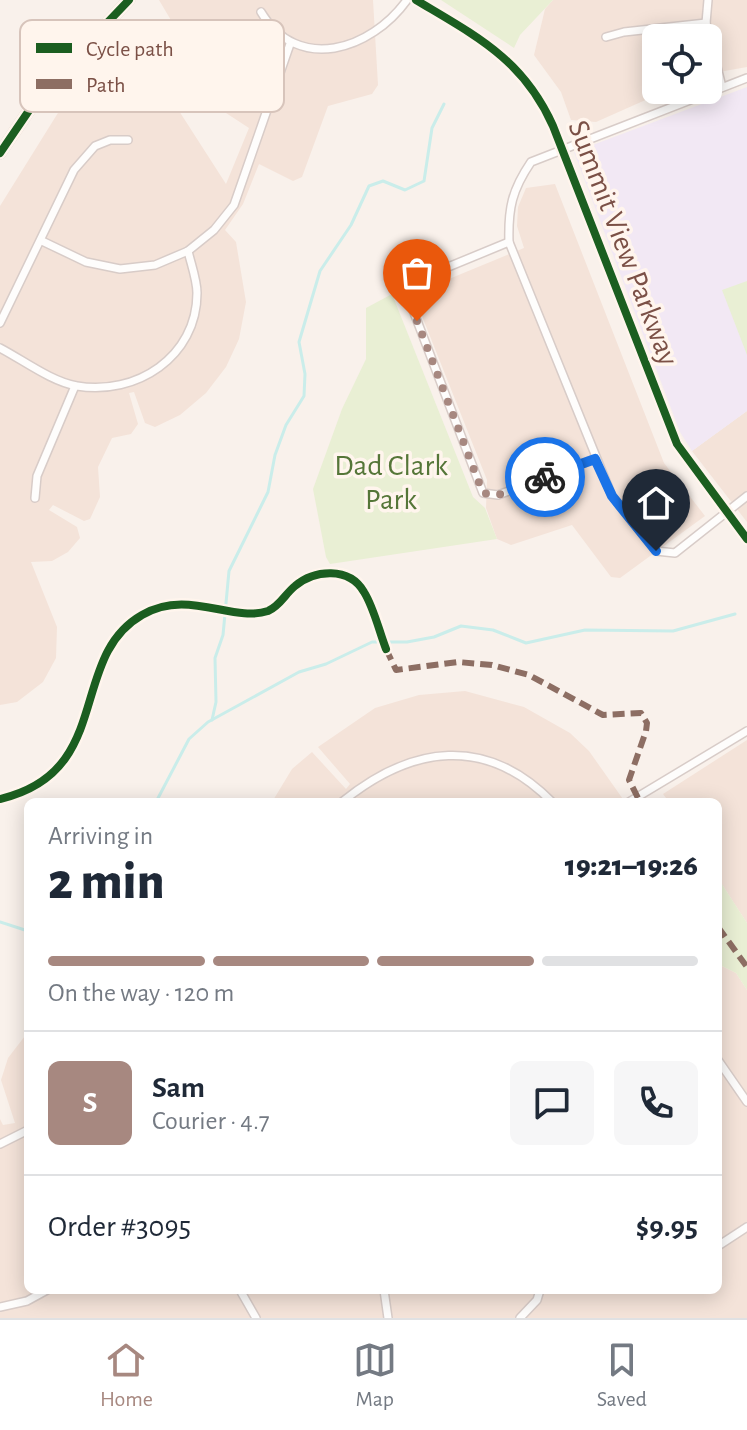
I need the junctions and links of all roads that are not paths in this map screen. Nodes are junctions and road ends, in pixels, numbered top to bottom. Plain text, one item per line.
1 (129, 0) edge
2 (407, 0) edge
3 (416, 0) edge
4 (708, 0) edge
5 (261, 12) dead end
6 (110, 20) edge
7 (266, 20) edge
8 (706, 23) joint
9 (606, 37) dead end
10 (284, 39) edge
11 (290, 44) junction
12 (284, 61) edge
13 (747, 78) edge
14 (722, 87) edge
15 (677, 104) edge
16 (28, 112) edge
17 (266, 112) edge
18 (128, 140) dead end
19 (561, 148) junction
20 (0, 153) edge
21 (42, 241) junction
22 (509, 242) junction
23 (188, 251) junction
24 (0, 323) edge
25 (0, 348) edge
26 (75, 386) junction
27 (595, 459) junction
28 (747, 496) edge
29 (35, 498) dead end
30 (727, 512) junction
31 (747, 539) edge
32 (747, 731) edge
33 (348, 798) edge
34 (548, 798) edge
35 (636, 798) edge
36 (722, 1066) edge
37 (747, 1102) edge
38 (24, 1132) edge
39 (0, 1144) edge
40 (747, 1227) edge
41 (722, 1243) edge
42 (40, 1294) edge
43 (242, 1294) edge
44 (385, 1294) edge
45 (539, 1294) edge
46 (0, 1307) edge
47 (256, 1318) edge
48 (388, 1318) edge
49 (520, 1318) edge

1 - 6 main road
2 - 11 street
3 - 19 street, Summit View Parkway
4 - 8 street
5 - 7 street
8 - 9 street
10 - 11 street
11 - 12 street
13 - 14 street
15 - 19 street
16 - 20 main road
17 - 23 street
18 - 21 street
19 - 22 street
19 - 30 street, Summit View Parkway
21 - 23 street
21 - 24 street
22 - 27 street
22 - 27 street
23 - 26 street
25 - 26 street
26 - 29 street
27 - 30 street
28 - 30 street
30 - 31 street, Summit View Parkway
32 - 35 street
33 - 34 street
36 - 37 street
38 - 39 street
40 - 41 street
42 - 46 street
43 - 47 street
44 - 48 street
45 - 49 street

